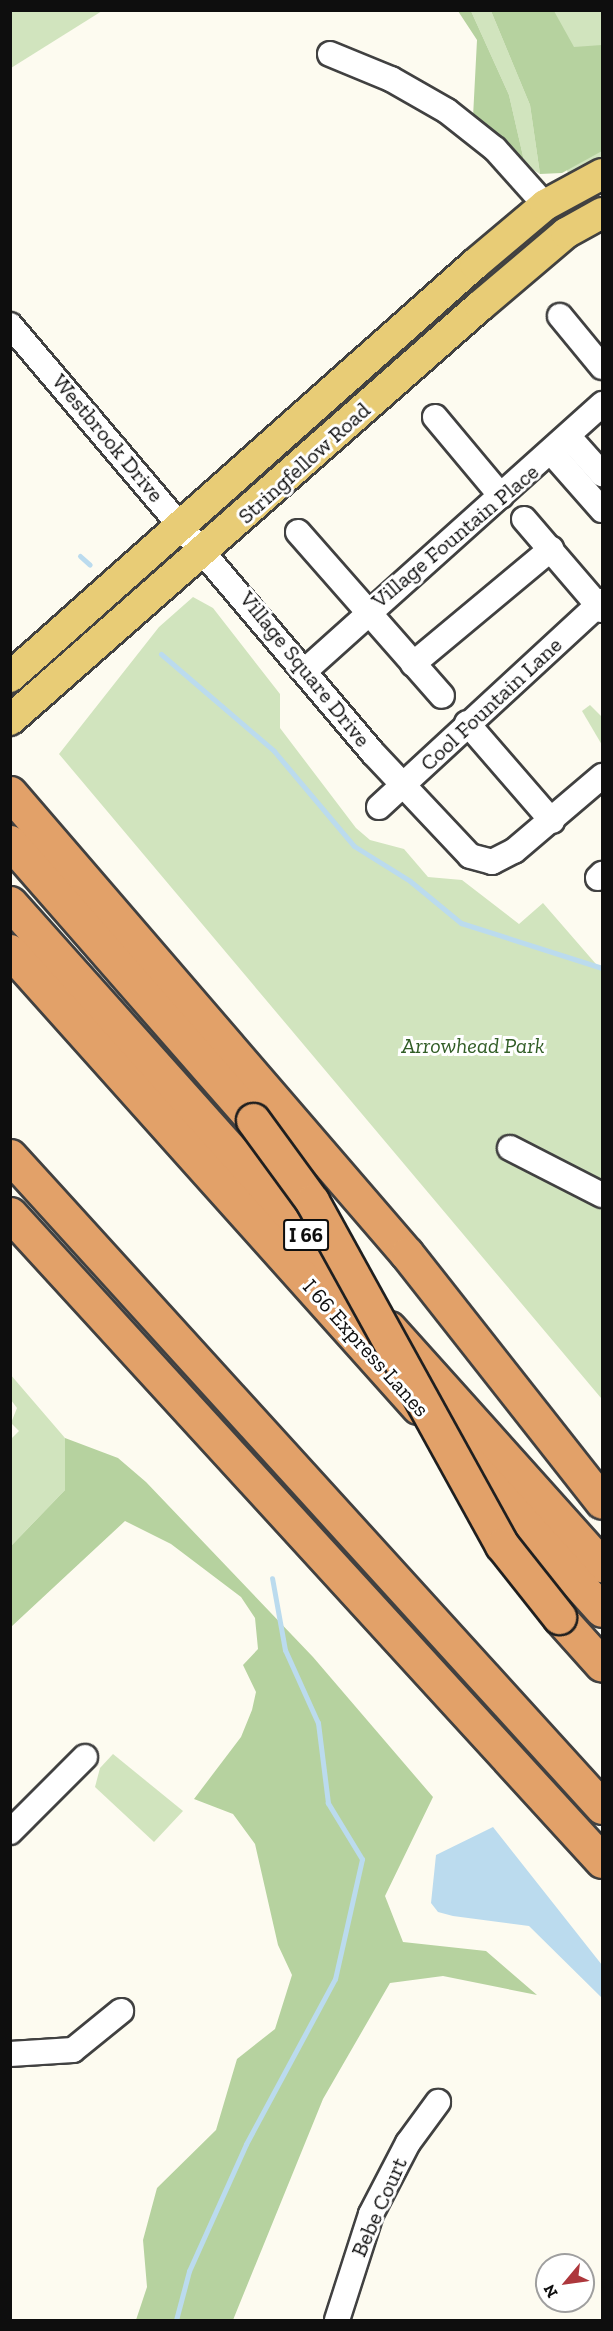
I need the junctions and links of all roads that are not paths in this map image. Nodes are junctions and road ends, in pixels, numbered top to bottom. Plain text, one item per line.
1 (330, 54) dead end
2 (603, 174) edge
3 (545, 205) junction
4 (603, 213) edge
5 (560, 316) dead end
6 (10, 325) edge
7 (603, 367) edge
8 (603, 404) edge
9 (435, 417) dead end
10 (561, 445) junction
11 (603, 474) edge
12 (501, 496) junction
13 (603, 510) edge
14 (524, 519) dead end
15 (182, 524) junction
16 (298, 532) dead end
17 (551, 549) junction
18 (206, 550) junction
19 (601, 605) edge
20 (366, 612) junction
21 (413, 664) junction
22 (307, 669) junction
23 (10, 677) edge
24 (442, 696) dead end
25 (10, 720) edge
26 (467, 723) junction
27 (603, 776) edge
28 (405, 786) junction
29 (10, 793) edge
30 (379, 807) dead end
31 (552, 821) junction
32 (10, 842) edge
33 (10, 903) edge
34 (10, 951) edge
35 (510, 1148) dead end
36 (10, 1156) edge
37 (603, 1195) edge
38 (10, 1214) edge
39 (603, 1502) edge
40 (603, 1565) edge
41 (603, 1610) edge
42 (464, 1654) junction
43 (603, 1665) edge
44 (86, 1757) dead end
45 (603, 1790) edge
46 (603, 1807) edge
47 (10, 1832) edge
48 (603, 1861) edge
49 (121, 2011) dead end
50 (10, 2054) edge
51 (438, 2102) dead end
52 (338, 2320) edge

1 - 3 street
2 - 3 main road, Stringfellow Road
3 - 15 main road, Stringfellow Road
4 - 18 main road, Stringfellow Road
5 - 7 street
6 - 15 street, Westbrook Drive
8 - 10 street, Village Fountain Place
9 - 12 street
10 - 11 street
10 - 12 street, Village Fountain Place
10 - 13 street
12 - 20 street, Village Fountain Place
14 - 17 street
15 - 18 street, Westbrook Drive
15 - 23 main road, Stringfellow Road
16 - 20 street
17 - 19 street
17 - 21 street
18 - 22 street, Village Square Drive
18 - 25 main road, Stringfellow Road
19 - 26 street, Cool Fountain Lane
20 - 21 street
20 - 22 street, Village Fountain Place
21 - 24 street
22 - 28 street, Village Square Drive
26 - 28 street, Cool Fountain Lane
26 - 31 street
27 - 31 street, Village Square Drive
28 - 30 street, Cool Fountain Lane
28 - 31 street, Village Square Drive
29 - 39 highway
32 - 43 highway, bridge
33 - 40 highway, I 66
34 - 41 highway, I 66 Express Lanes
35 - 37 street
36 - 42 highway
38 - 48 highway
42 - 45 highway
42 - 46 highway
44 - 47 street
49 - 50 street
51 - 52 street, Bebe Court

